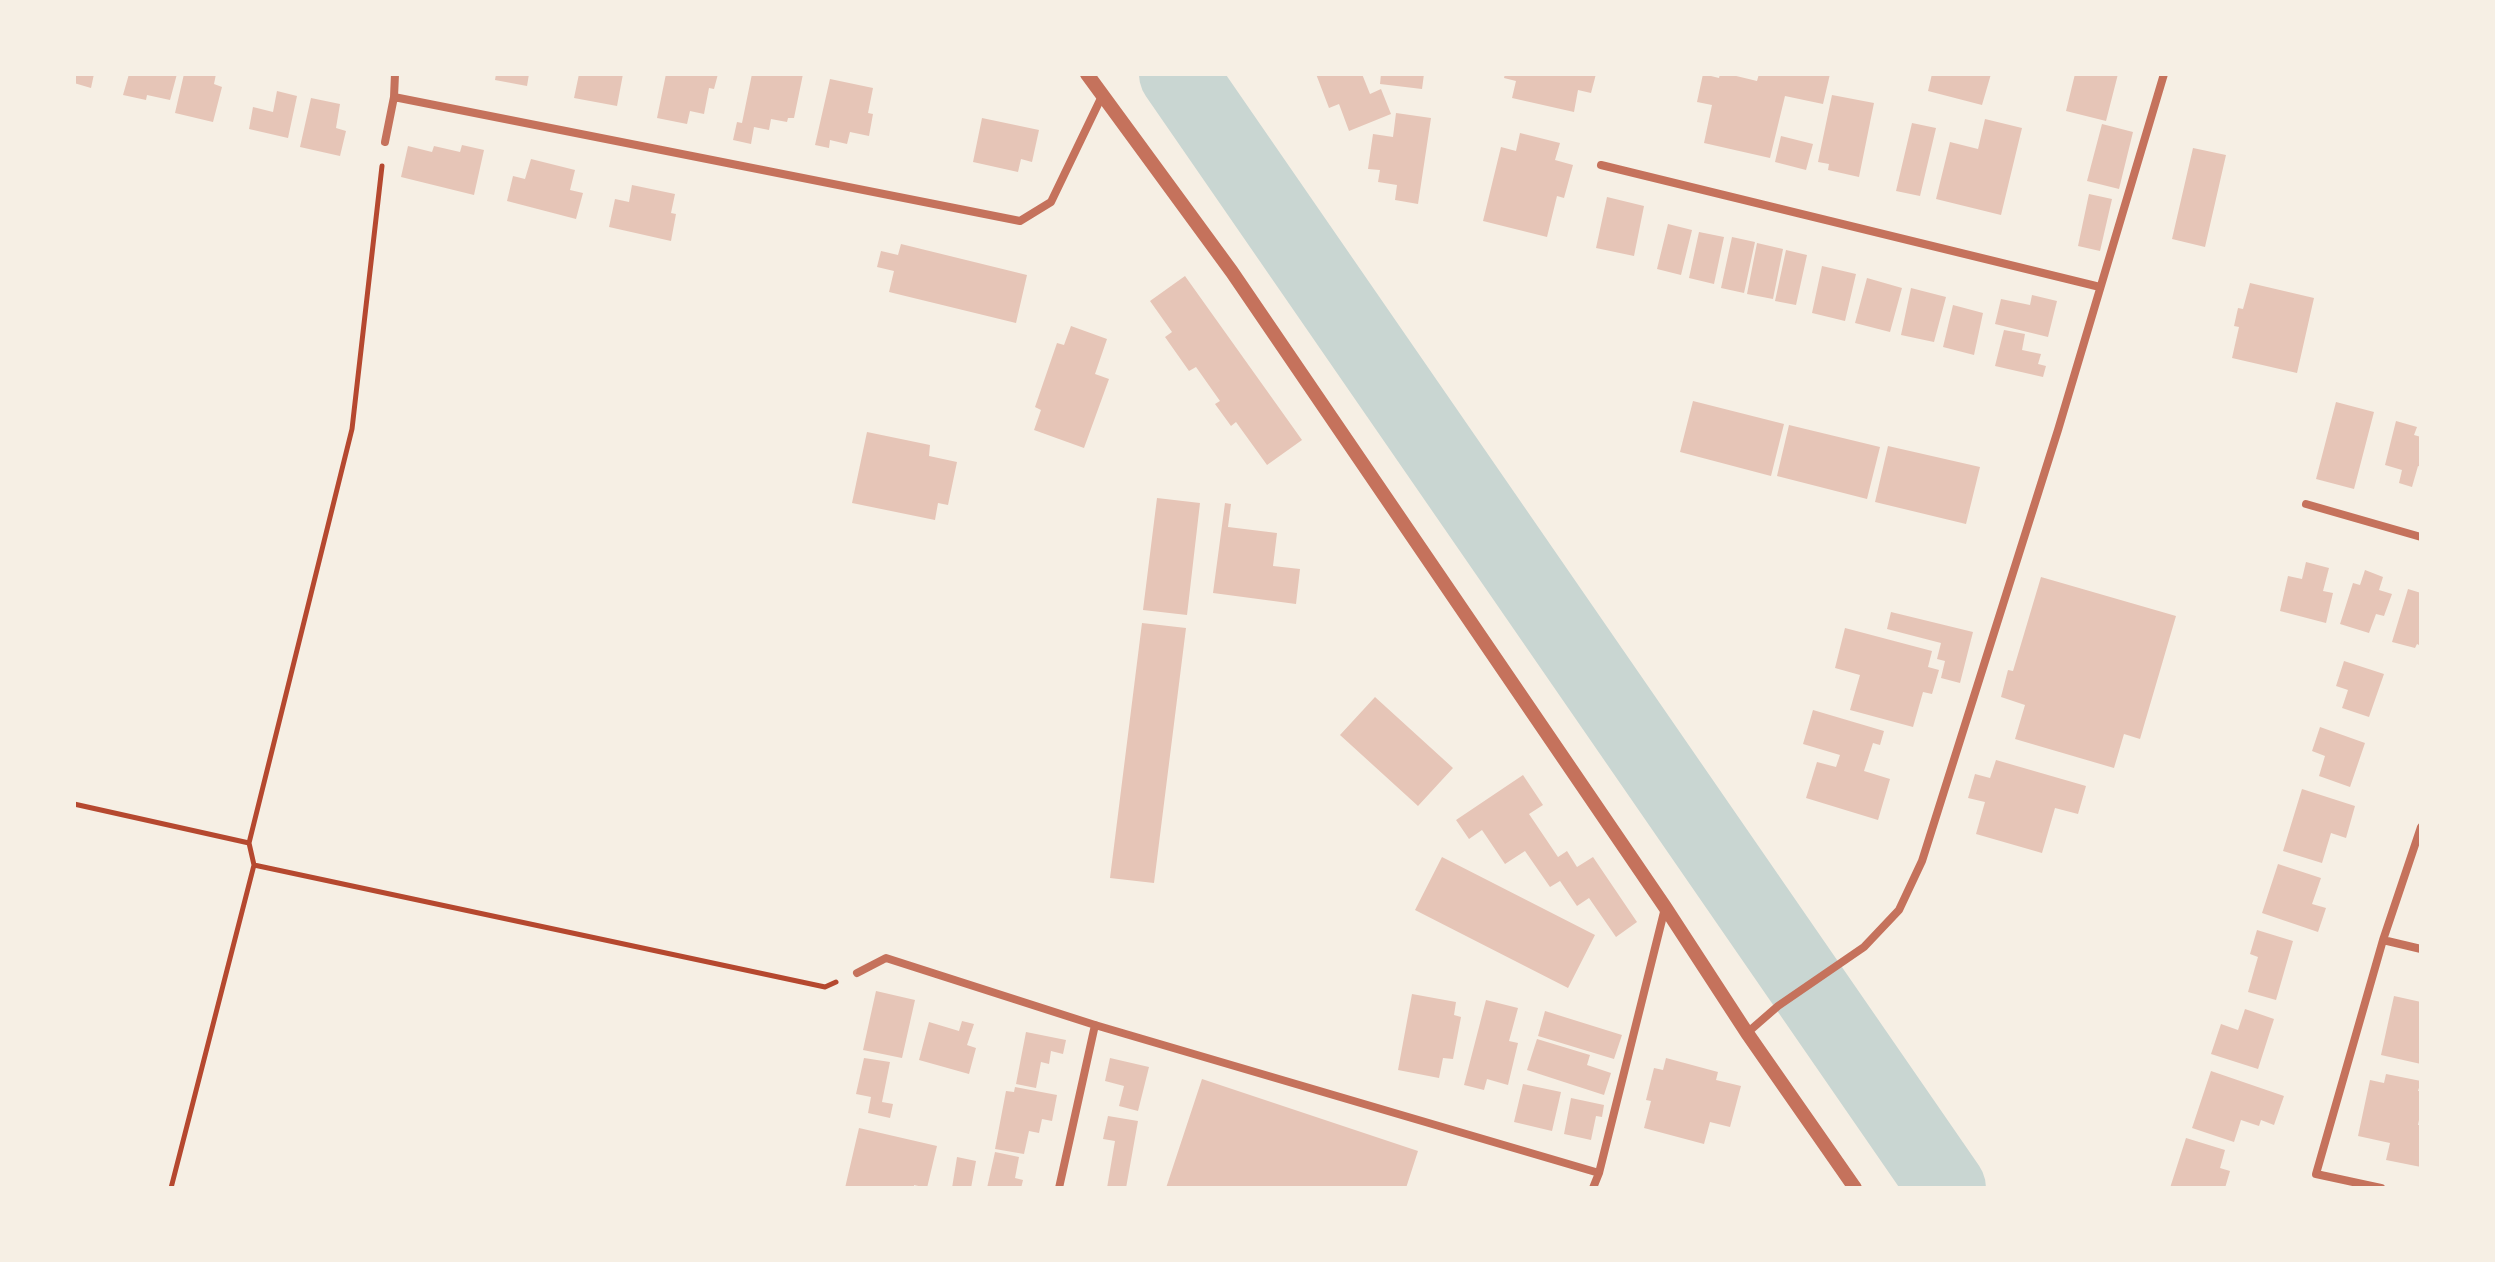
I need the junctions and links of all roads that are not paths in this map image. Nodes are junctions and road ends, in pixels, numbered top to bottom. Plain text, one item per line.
1 (395, 74) edge
2 (1087, 74) edge
3 (2164, 74) edge
4 (1102, 96) junction
5 (394, 97) junction
6 (385, 142) road end
7 (1601, 165) dead end
8 (2100, 287) junction
9 (2306, 504) dead end
10 (2421, 537) edge
11 (2421, 827) edge
12 (1665, 907) junction
13 (2383, 940) junction
14 (2421, 949) edge
15 (857, 973) road end
16 (1095, 1025) junction
17 (1747, 1033) junction
18 (1599, 1173) junction
19 (1059, 1188) edge
20 (1593, 1188) edge
21 (1855, 1188) edge
22 (2381, 1188) edge

1 - 5 street
2 - 4 street
3 - 8 street
4 - 5 street
4 - 12 street
5 - 6 street
7 - 8 street
8 - 17 street
9 - 10 street
11 - 13 street
12 - 17 street
12 - 18 street
13 - 14 street
13 - 22 street
15 - 16 street
16 - 18 street
16 - 19 street
17 - 21 street
18 - 20 street

